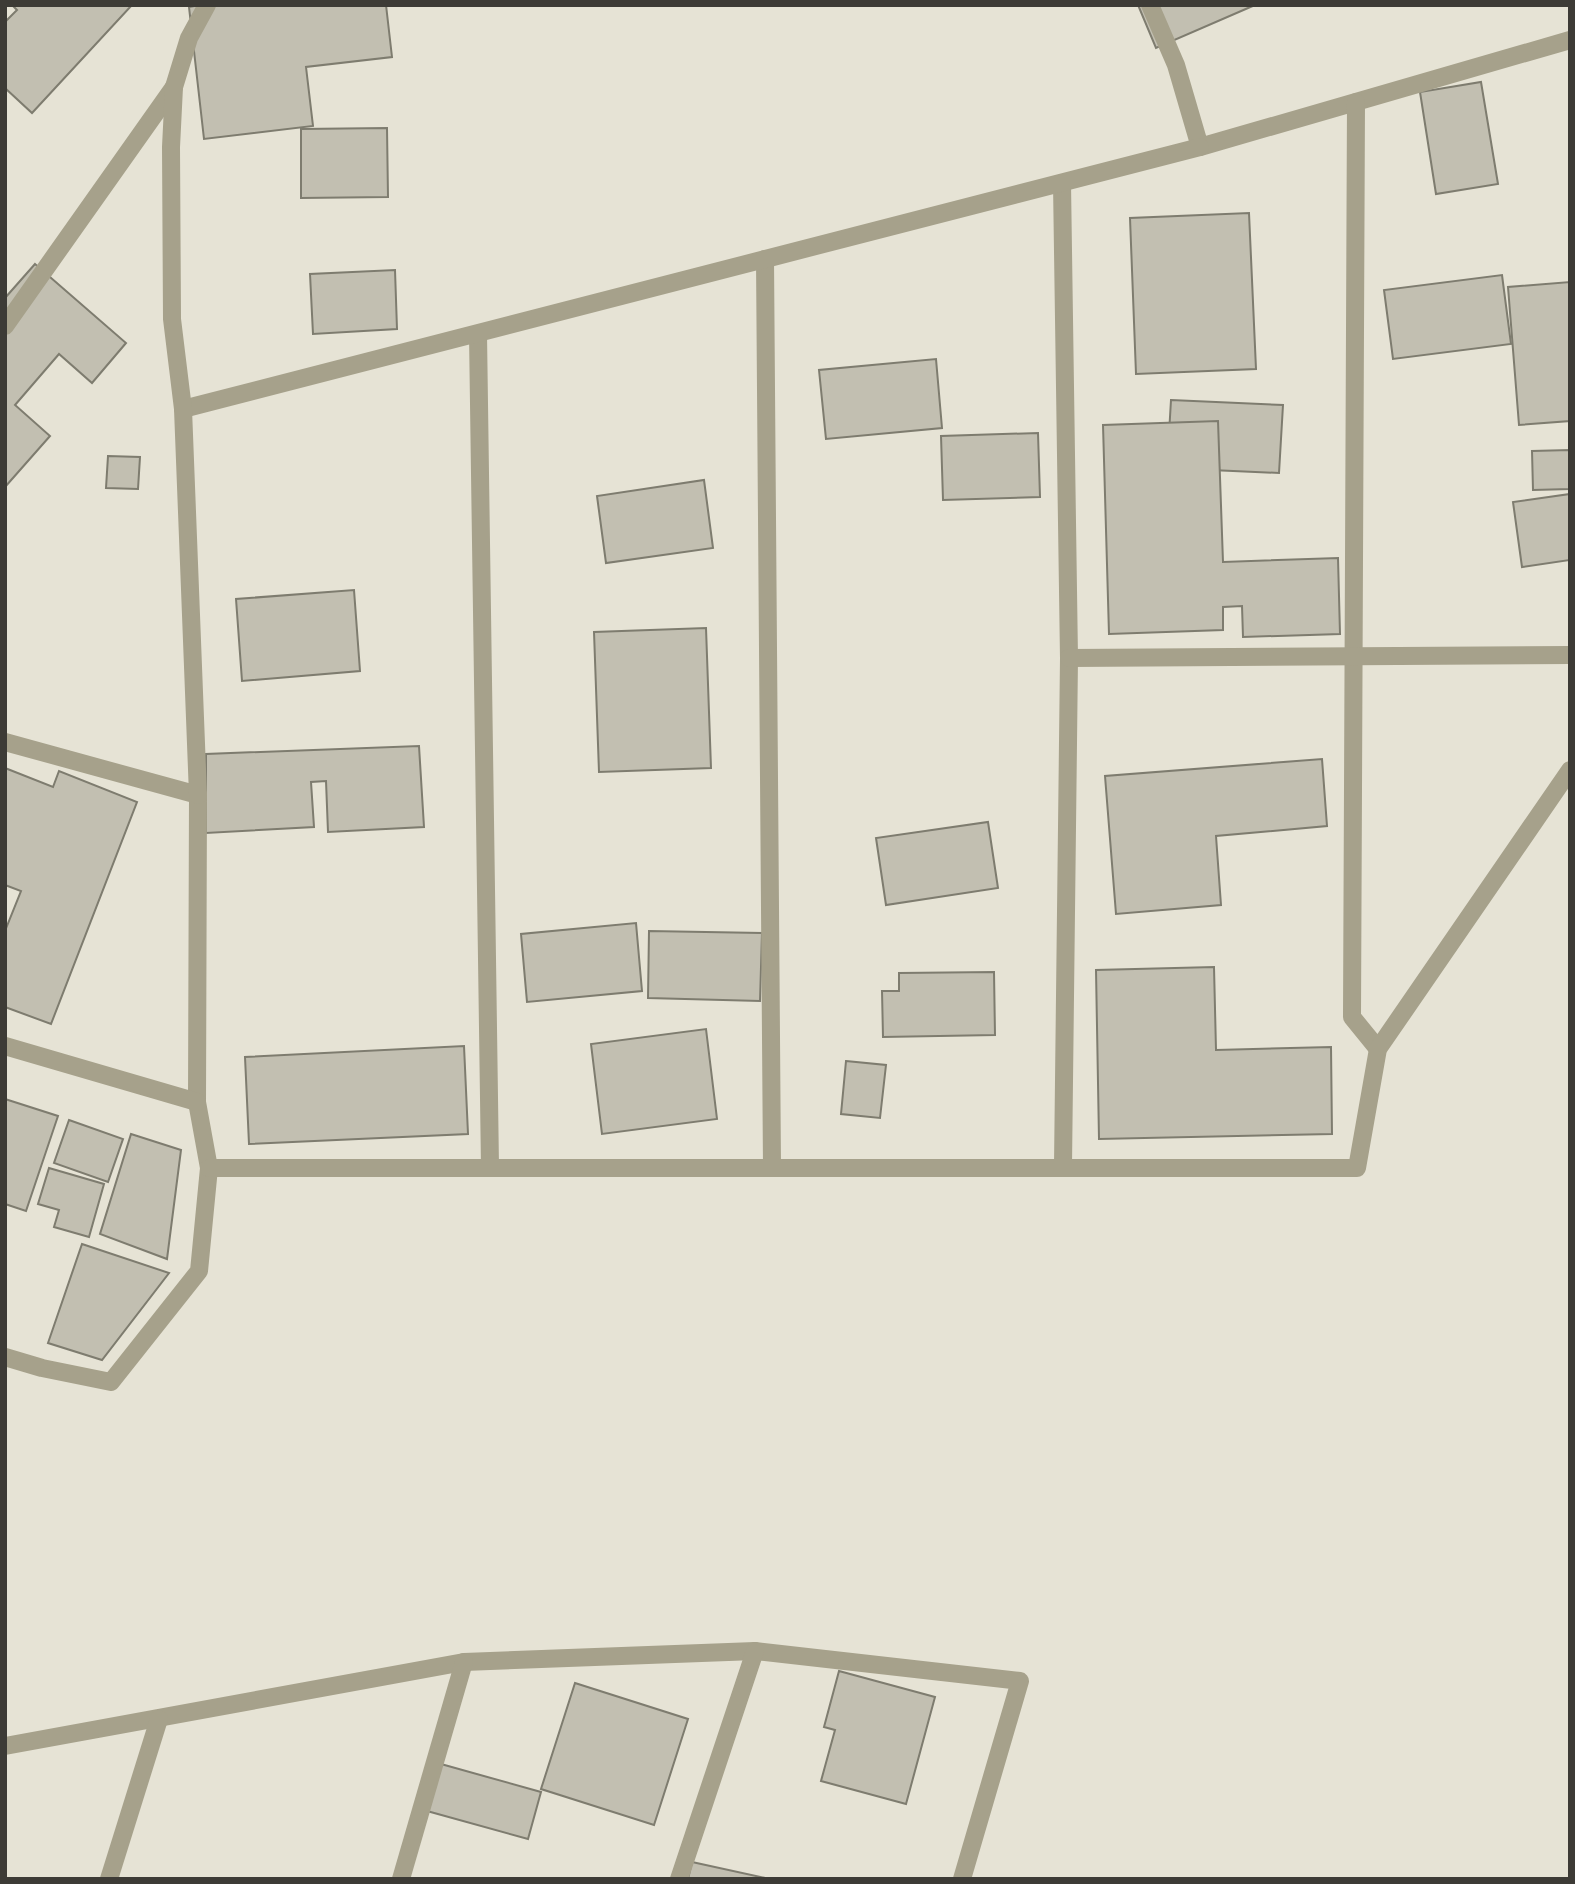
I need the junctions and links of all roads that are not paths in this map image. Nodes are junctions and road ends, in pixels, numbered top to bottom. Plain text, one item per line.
1 (206, 5) edge
2 (1150, 5) edge
3 (1570, 40) edge
4 (174, 87) junction
5 (1356, 102) junction
6 (1200, 147) junction
7 (1062, 183) junction
8 (765, 259) junction
9 (5, 326) edge
10 (478, 334) junction
11 (183, 410) junction
12 (1570, 655) edge
13 (1354, 656) junction
14 (1069, 658) junction
15 (5, 742) edge
16 (1570, 770) edge
17 (198, 794) junction
18 (5, 1046) edge
19 (1378, 1049) junction
20 (197, 1102) junction
21 (1062, 1166) junction
22 (490, 1167) junction
23 (772, 1167) junction
24 (209, 1168) junction
25 (5, 1357) edge
26 (755, 1651) junction
27 (464, 1662) junction
28 (159, 1719) junction
29 (5, 1746) edge
30 (109, 1879) edge
31 (401, 1879) edge
32 (679, 1879) edge
33 (961, 1879) edge

1 - 4 street
2 - 6 street
3 - 5 street
4 - 9 street
4 - 11 street
5 - 6 street
5 - 13 street
6 - 7 street
7 - 8 street
7 - 14 street
8 - 10 street
8 - 23 street
10 - 11 street
10 - 22 street
11 - 17 street
12 - 13 street
13 - 14 street
13 - 19 street
14 - 21 street
15 - 17 street
16 - 19 street
17 - 20 street
18 - 20 street
19 - 21 street
20 - 24 street
21 - 23 street
22 - 23 street
22 - 24 street
24 - 25 street
26 - 27 street
26 - 32 street
26 - 33 street
27 - 28 street
27 - 31 street
28 - 29 street
28 - 30 street

